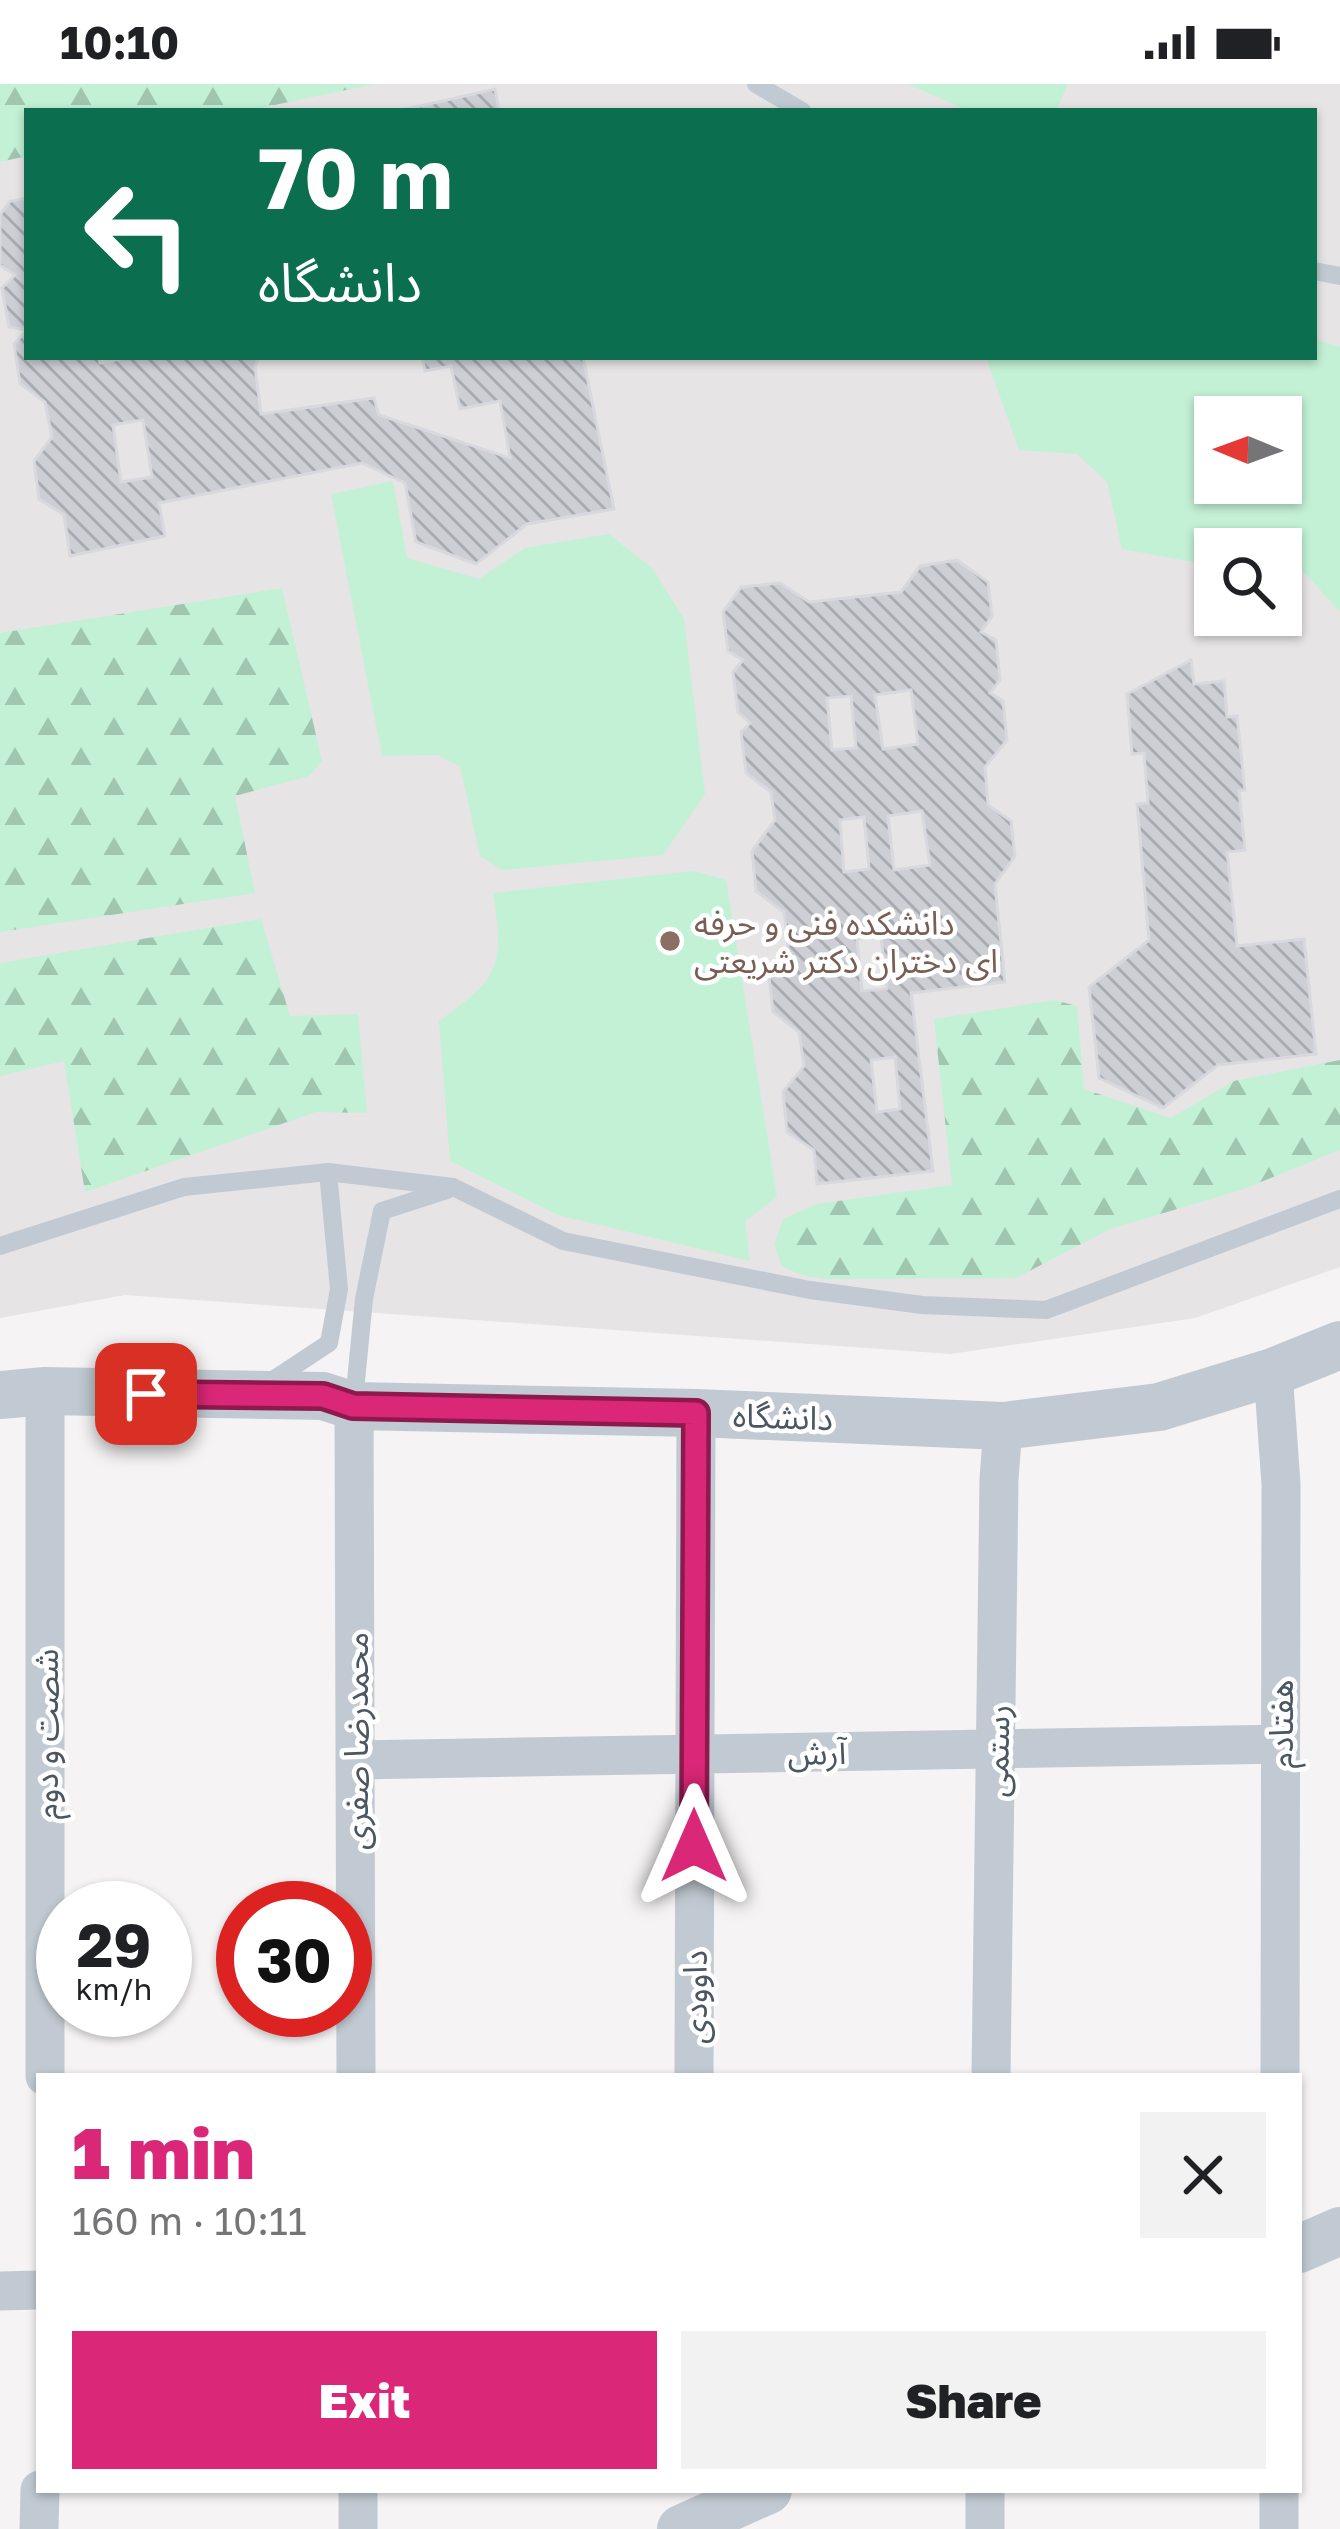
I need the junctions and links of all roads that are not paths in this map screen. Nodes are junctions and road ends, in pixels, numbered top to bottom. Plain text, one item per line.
1 (756, 84) edge
2 (797, 108) edge
3 (328, 1172) junction
4 (453, 1187) junction
5 (1340, 1199) edge
6 (0, 1246) edge
7 (1340, 1345) edge
8 (1273, 1372) junction
9 (22, 1393) edge
10 (249, 1396) junction
11 (353, 1406) junction
12 (696, 1413) junction
13 (1003, 1426) junction
14 (1280, 1744) junction
15 (996, 1749) junction
16 (694, 1754) junction
17 (355, 1760) junction
18 (44, 2073) edge
19 (356, 2073) edge
20 (694, 2073) edge
21 (991, 2073) edge
22 (1280, 2073) edge
23 (1340, 2230) edge
24 (1302, 2248) edge
25 (36, 2290) edge
26 (0, 2291) edge
27 (40, 2493) edge
28 (358, 2493) edge
29 (760, 2493) edge
30 (985, 2493) edge
31 (1279, 2493) edge
32 (691, 2518) edge
33 (39, 2529) edge
34 (358, 2529) edge
35 (985, 2529) edge
36 (1279, 2529) edge

1 - 2 lane
3 - 4 lane
3 - 6 lane
3 - 10 lane
4 - 5 lane
4 - 11 lane
7 - 8 street, دانشگاه
8 - 13 street, دانشگاه
8 - 14 street, هفتادم
9 - 10 street, دانشگاه
9 - 18 street, شصت و دوم
10 - 11 street, دانشگاه
11 - 12 street, دانشگاه
11 - 17 street, محمدرضا صفری
12 - 13 street, دانشگاه
12 - 16 street, داوودی
13 - 15 street, رستمی
14 - 15 street, آرش
14 - 22 street, هفتادم
15 - 16 street, آرش
15 - 21 street, رستمی
16 - 17 street, آرش
16 - 20 street, داوودی
17 - 19 street, محمدرضا صفری
23 - 24 street
25 - 26 street
27 - 33 street
28 - 34 street
29 - 32 street
30 - 35 street
31 - 36 street

